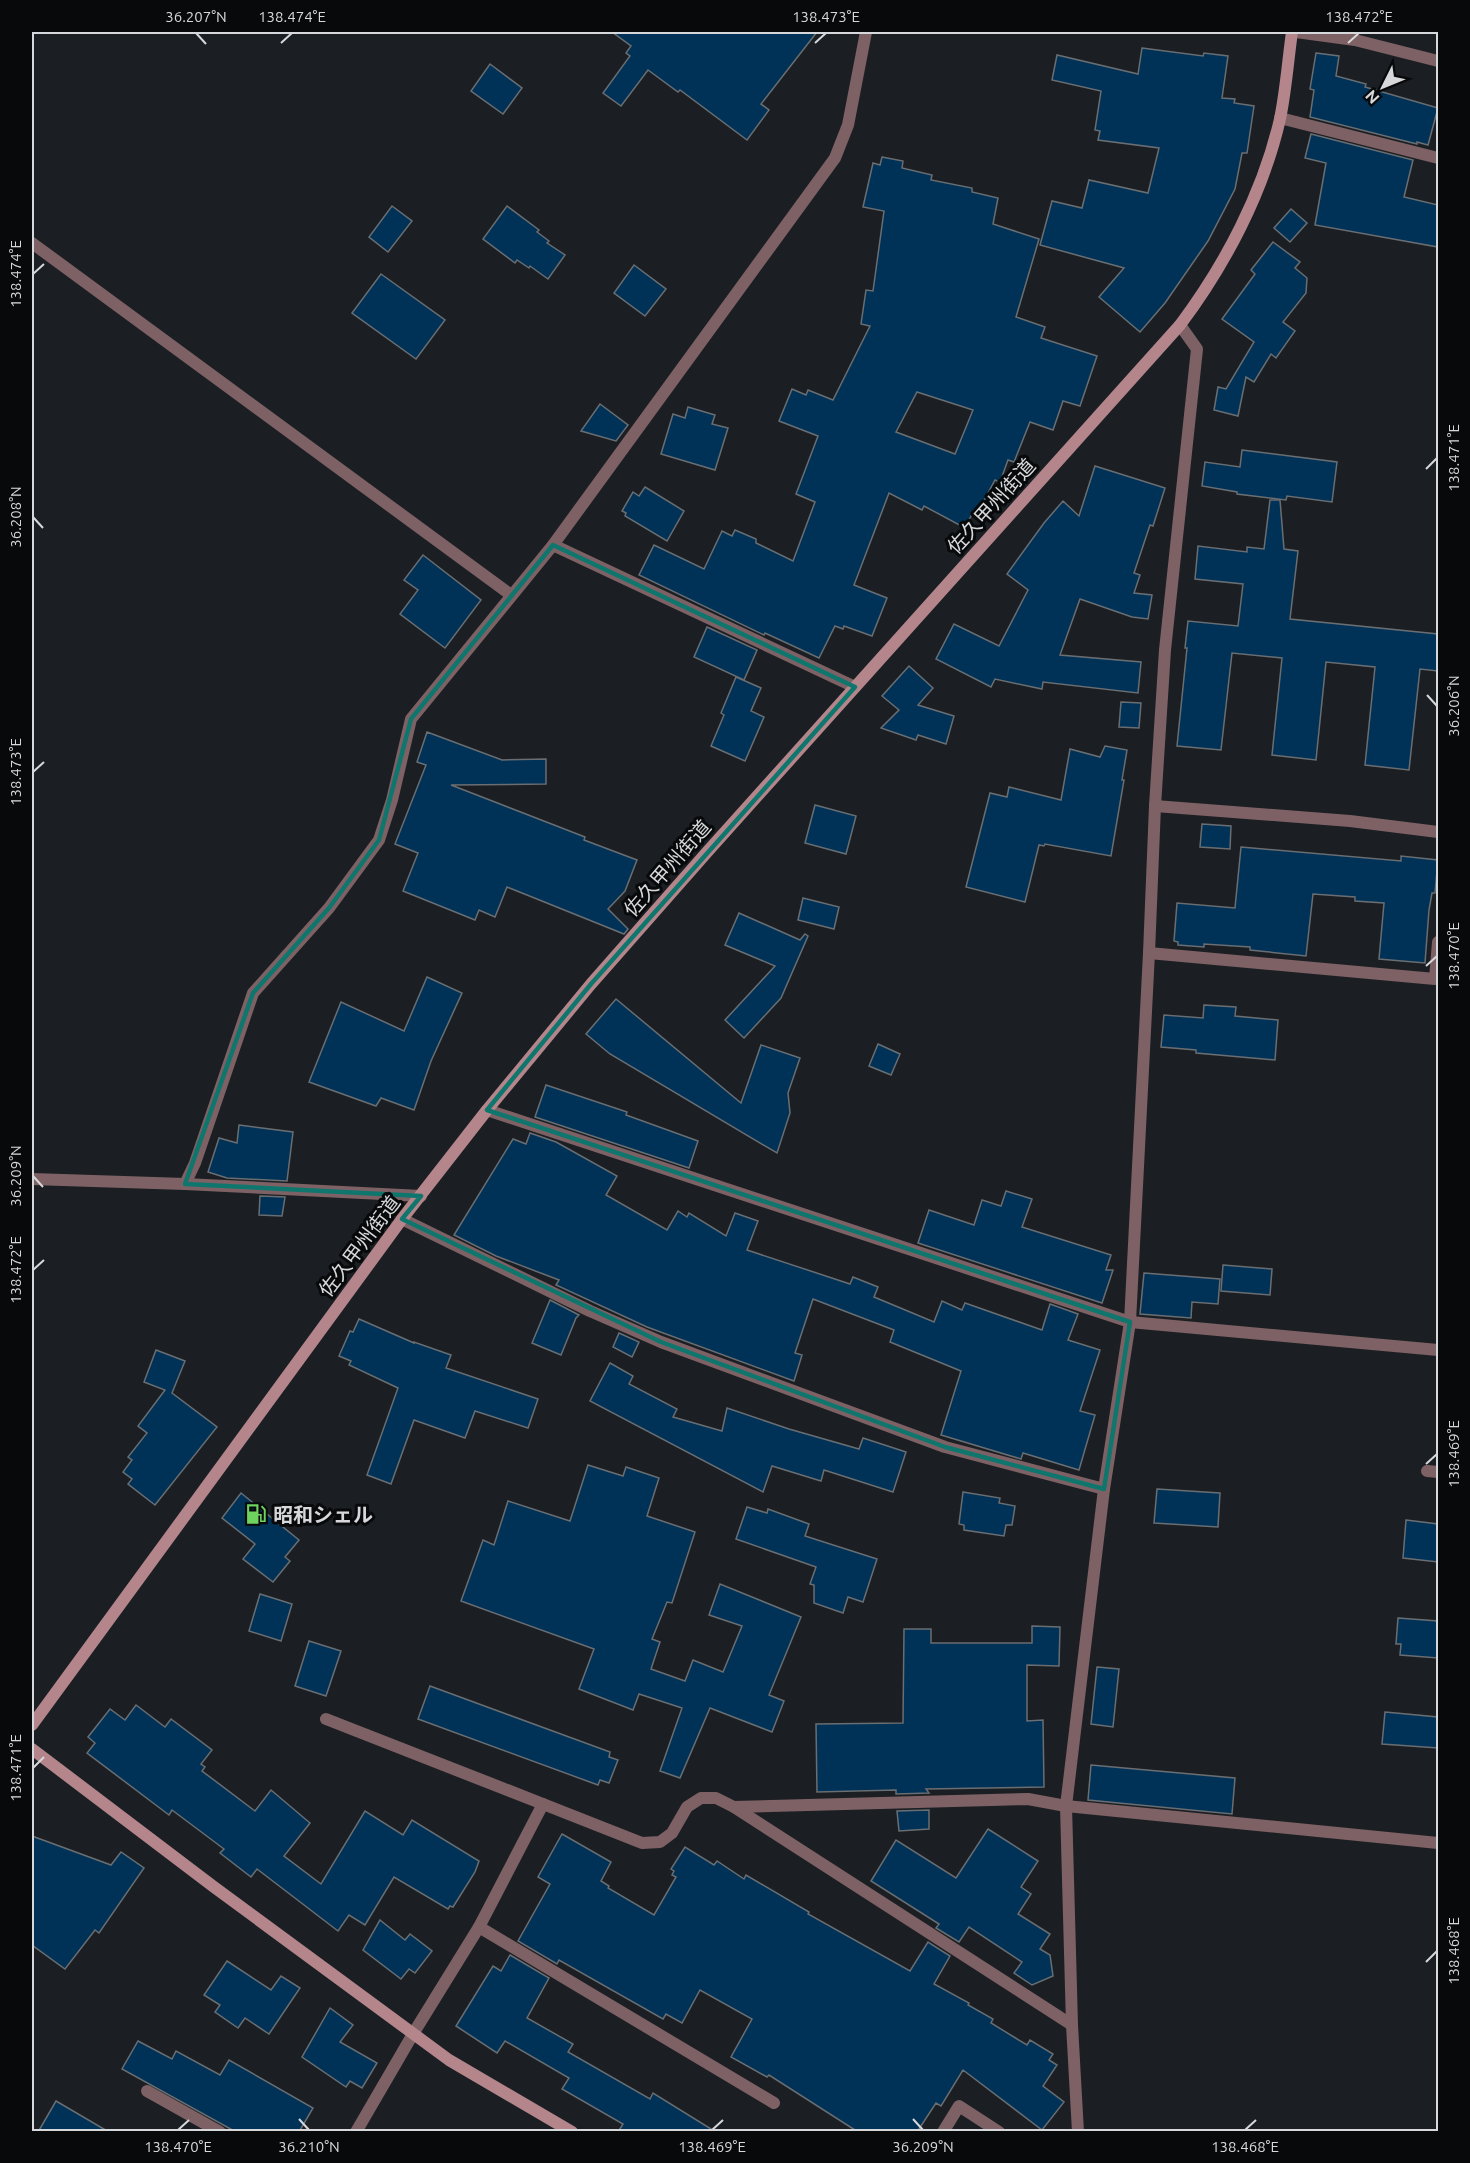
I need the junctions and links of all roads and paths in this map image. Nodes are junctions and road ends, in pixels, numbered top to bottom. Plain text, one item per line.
1 (866, 32) edge
2 (1294, 32) edge
3 (1438, 61) edge
4 (1280, 118) junction
5 (1438, 158) edge
6 (32, 243) edge
7 (1180, 325) junction
8 (553, 545) junction
9 (511, 595) junction
10 (855, 687) junction
11 (1155, 806) junction
12 (1438, 832) edge
13 (1438, 942) edge
14 (1149, 953) junction
15 (487, 1110) junction
16 (32, 1179) edge
17 (185, 1184) junction
18 (421, 1196) junction
19 (402, 1219) junction
20 (1130, 1322) junction
21 (1438, 1350) edge
22 (1104, 1489) junction
23 (326, 1719) dead end
24 (32, 1725) edge
25 (32, 1749) edge
26 (543, 1804) junction
27 (1066, 1806) junction
28 (734, 1807) junction
29 (1438, 1843) edge
30 (479, 1927) junction
31 (1072, 2025) junction
32 (412, 2034) junction
33 (147, 2091) dead end
34 (774, 2103) dead end
35 (220, 2132) edge
36 (356, 2132) edge
37 (572, 2132) edge
38 (943, 2132) edge
39 (999, 2132) edge
40 (1078, 2132) edge

1 - 8 street
2 - 3 street
2 - 4 street, 佐久甲州街道
4 - 5 street
4 - 7 street, 佐久甲州街道
6 - 9 street
7 - 10 street, 佐久甲州街道
7 - 11 street
8 - 9 street
8 - 10 street
9 - 17 street
10 - 15 street, 佐久甲州街道
11 - 12 street
11 - 14 street
13 - 14 street
14 - 20 street
15 - 18 street, 佐久甲州街道
15 - 20 street
16 - 17 street
17 - 18 street
18 - 19 street, 佐久甲州街道
19 - 22 street
19 - 24 street, 佐久甲州街道
20 - 21 street
20 - 22 street
22 - 27 street
23 - 26 street
25 - 32 street
26 - 28 street
26 - 30 street
27 - 28 street
27 - 29 street
27 - 31 street
28 - 31 street
30 - 32 street
30 - 34 street
31 - 40 street
32 - 36 street
32 - 37 street
33 - 35 street
38 - 39 street

